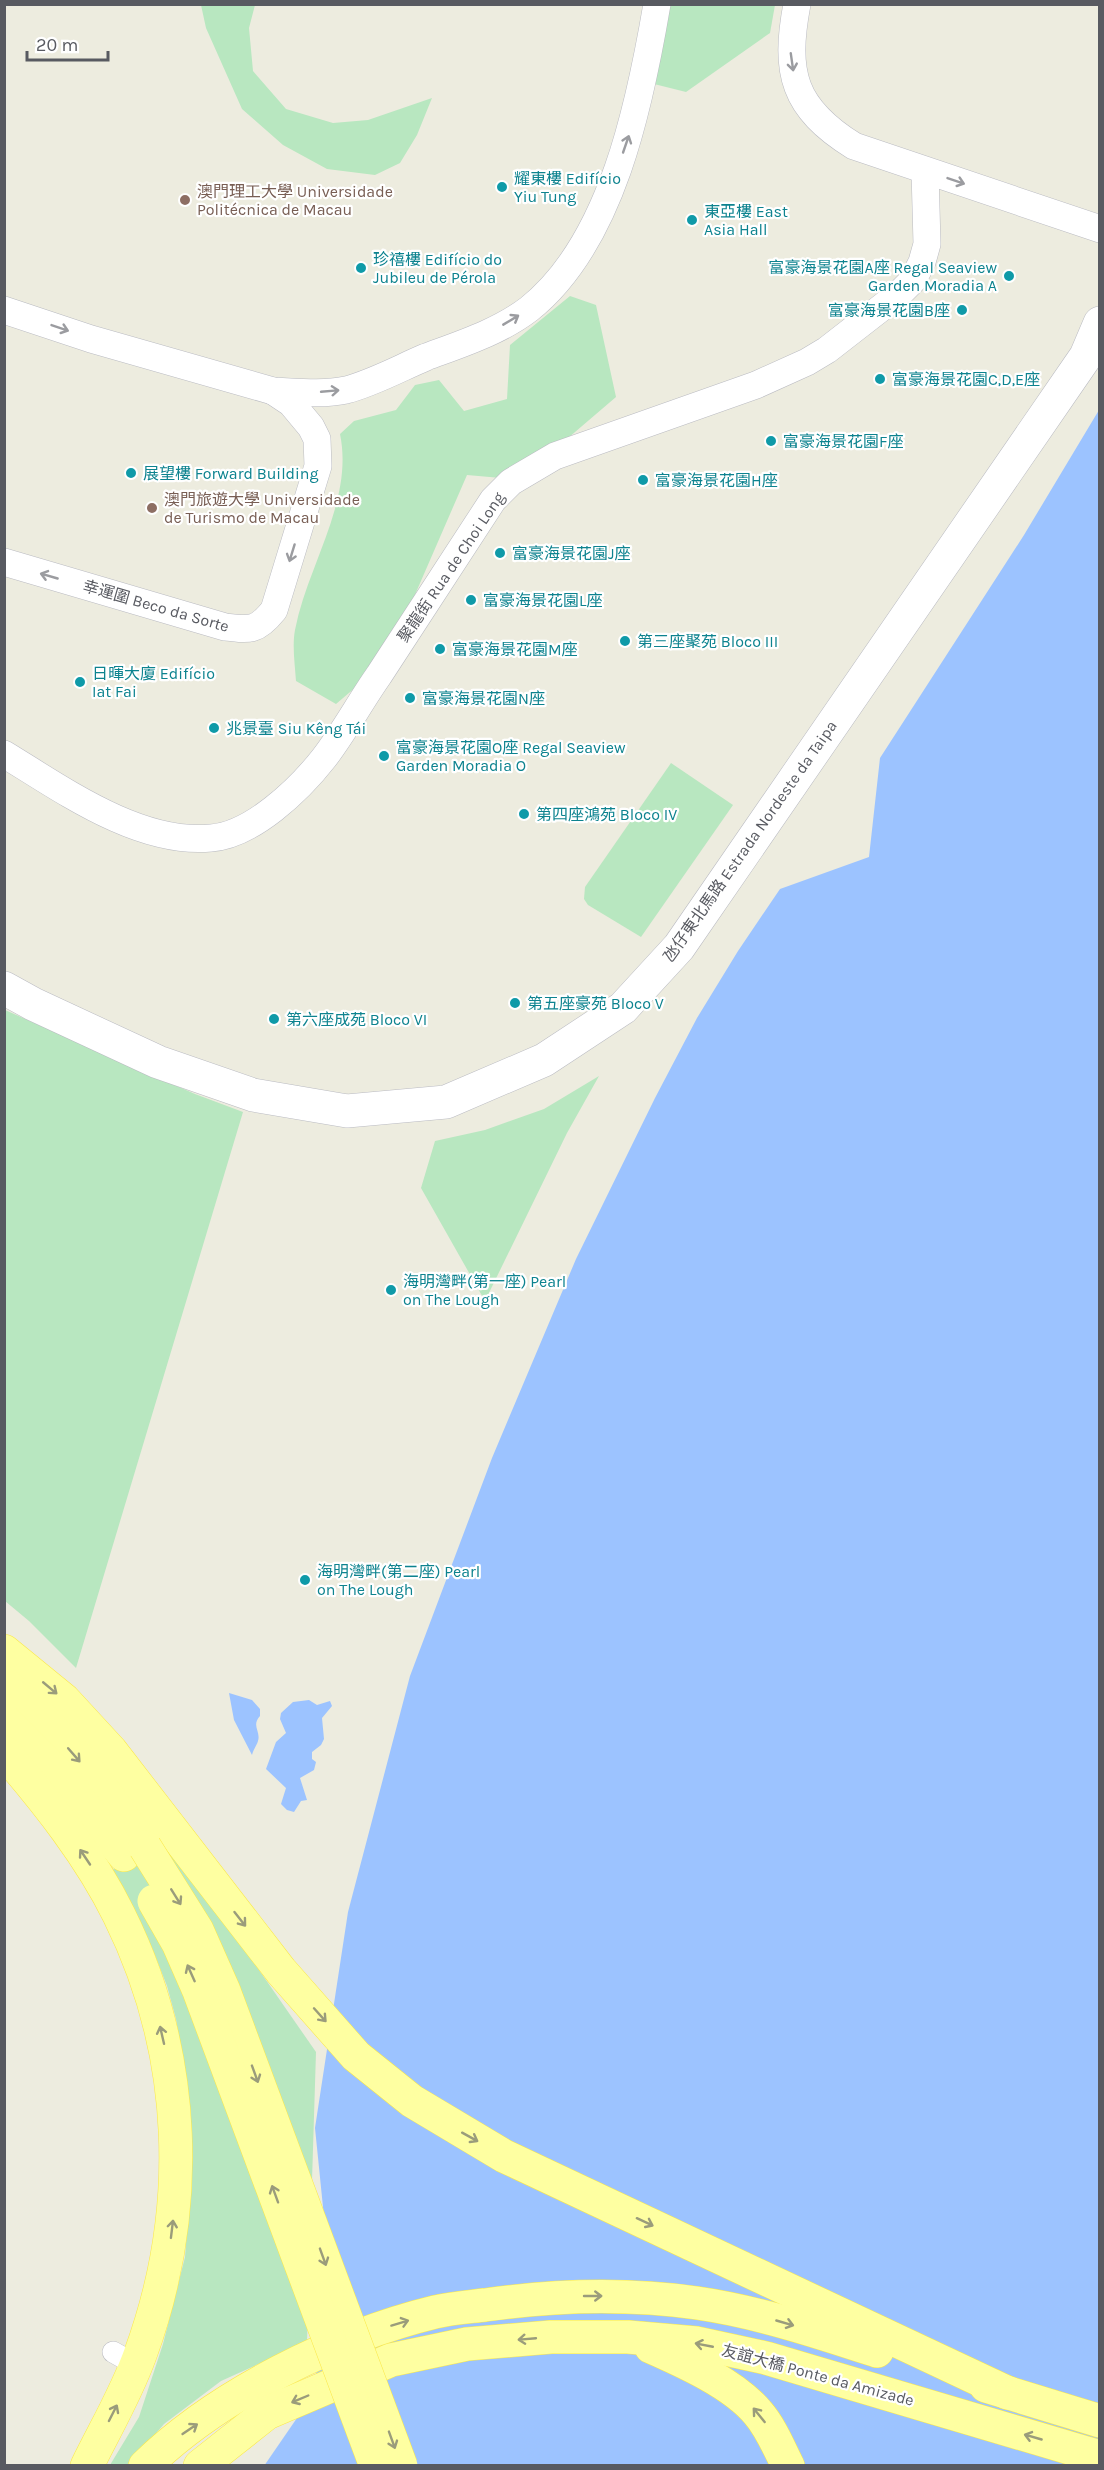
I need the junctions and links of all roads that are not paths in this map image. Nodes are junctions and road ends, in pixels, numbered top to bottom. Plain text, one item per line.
1 (657, 4) edge
2 (797, 4) edge
3 (926, 171) junction
4 (1100, 229) edge
5 (4, 310) edge
6 (1100, 323) edge
7 (273, 391) junction
8 (4, 562) edge
9 (4, 754) edge
10 (10, 996) edge
11 (4, 1651) edge
12 (4, 1683) edge
13 (4, 1720) edge
14 (4, 1752) edge
15 (134, 1851) junction
16 (628, 2337) junction
17 (1008, 2393) junction
18 (1100, 2421) edge
19 (1100, 2457) edge
20 (87, 2466) edge
21 (145, 2466) edge
22 (200, 2466) edge
23 (376, 2466) edge
24 (401, 2466) edge
25 (788, 2466) edge

7 -> 1 street
2 -> 3 street
3 -> 4 street
3 - 9 street, 聚龍街 Rua de Choi Long
5 -> 7 street
6 - 10 street, 氹仔東北馬路 Estrada Nordeste da Taipa
7 -> 8 street, 幸運圍 Beco da Sorte
11 -> 17 main road
12 -> 15 main road
13 - 15 main road
20 -> 14 main road
23 -> 15 main road, bridge
15 -> 24 main road, bridge
19 -> 16 main road, 友誼大橋 Ponte da Amizade
16 -> 22 main road, 友誼大橋 Ponte da Amizade, bridge
25 -> 16 main road
17 - 18 main road
21 -> 17 main road, bridge

